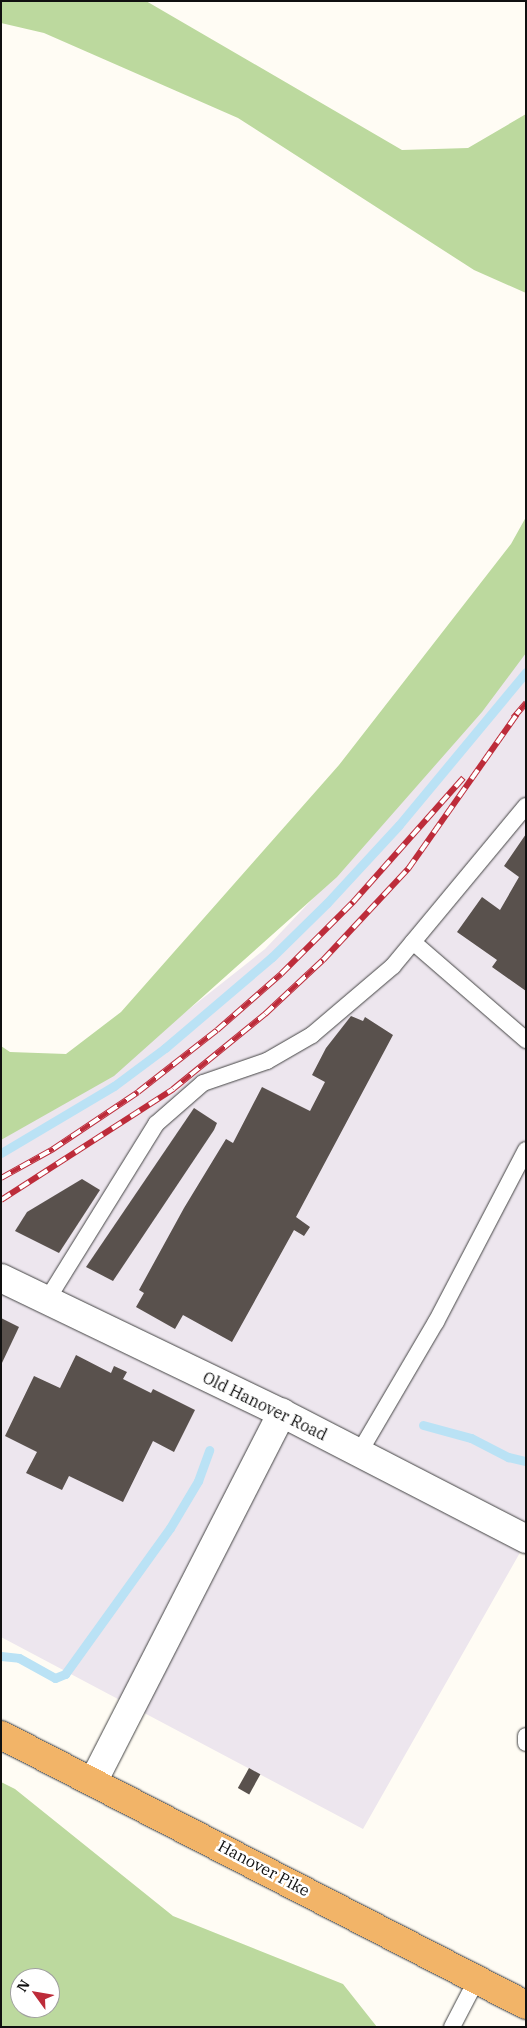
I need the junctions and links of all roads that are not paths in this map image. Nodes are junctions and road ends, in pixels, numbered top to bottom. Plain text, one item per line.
1 (526, 806) edge
2 (413, 942) junction
3 (526, 1040) edge
4 (526, 1150) edge
5 (1, 1278) edge
6 (47, 1300) junction
7 (282, 1413) junction
8 (359, 1453) junction
9 (526, 1539) edge
10 (1, 1735) edge
11 (526, 1736) edge
12 (526, 1743) edge
13 (93, 1782) junction
14 (477, 1979) junction
15 (526, 2005) edge
16 (452, 2027) edge

1 - 2 lane
2 - 3 lane
2 - 6 lane
4 - 8 lane
5 - 6 street, Old Hanover Road
6 - 7 street, Old Hanover Road
7 - 8 street, Old Hanover Road
7 - 13 street
8 - 9 street, Old Hanover Road
10 - 13 highway, Hanover Pike
11 - 12 lane
13 - 14 highway, Hanover Pike
14 - 15 highway, Hanover Pike
14 - 16 lane

